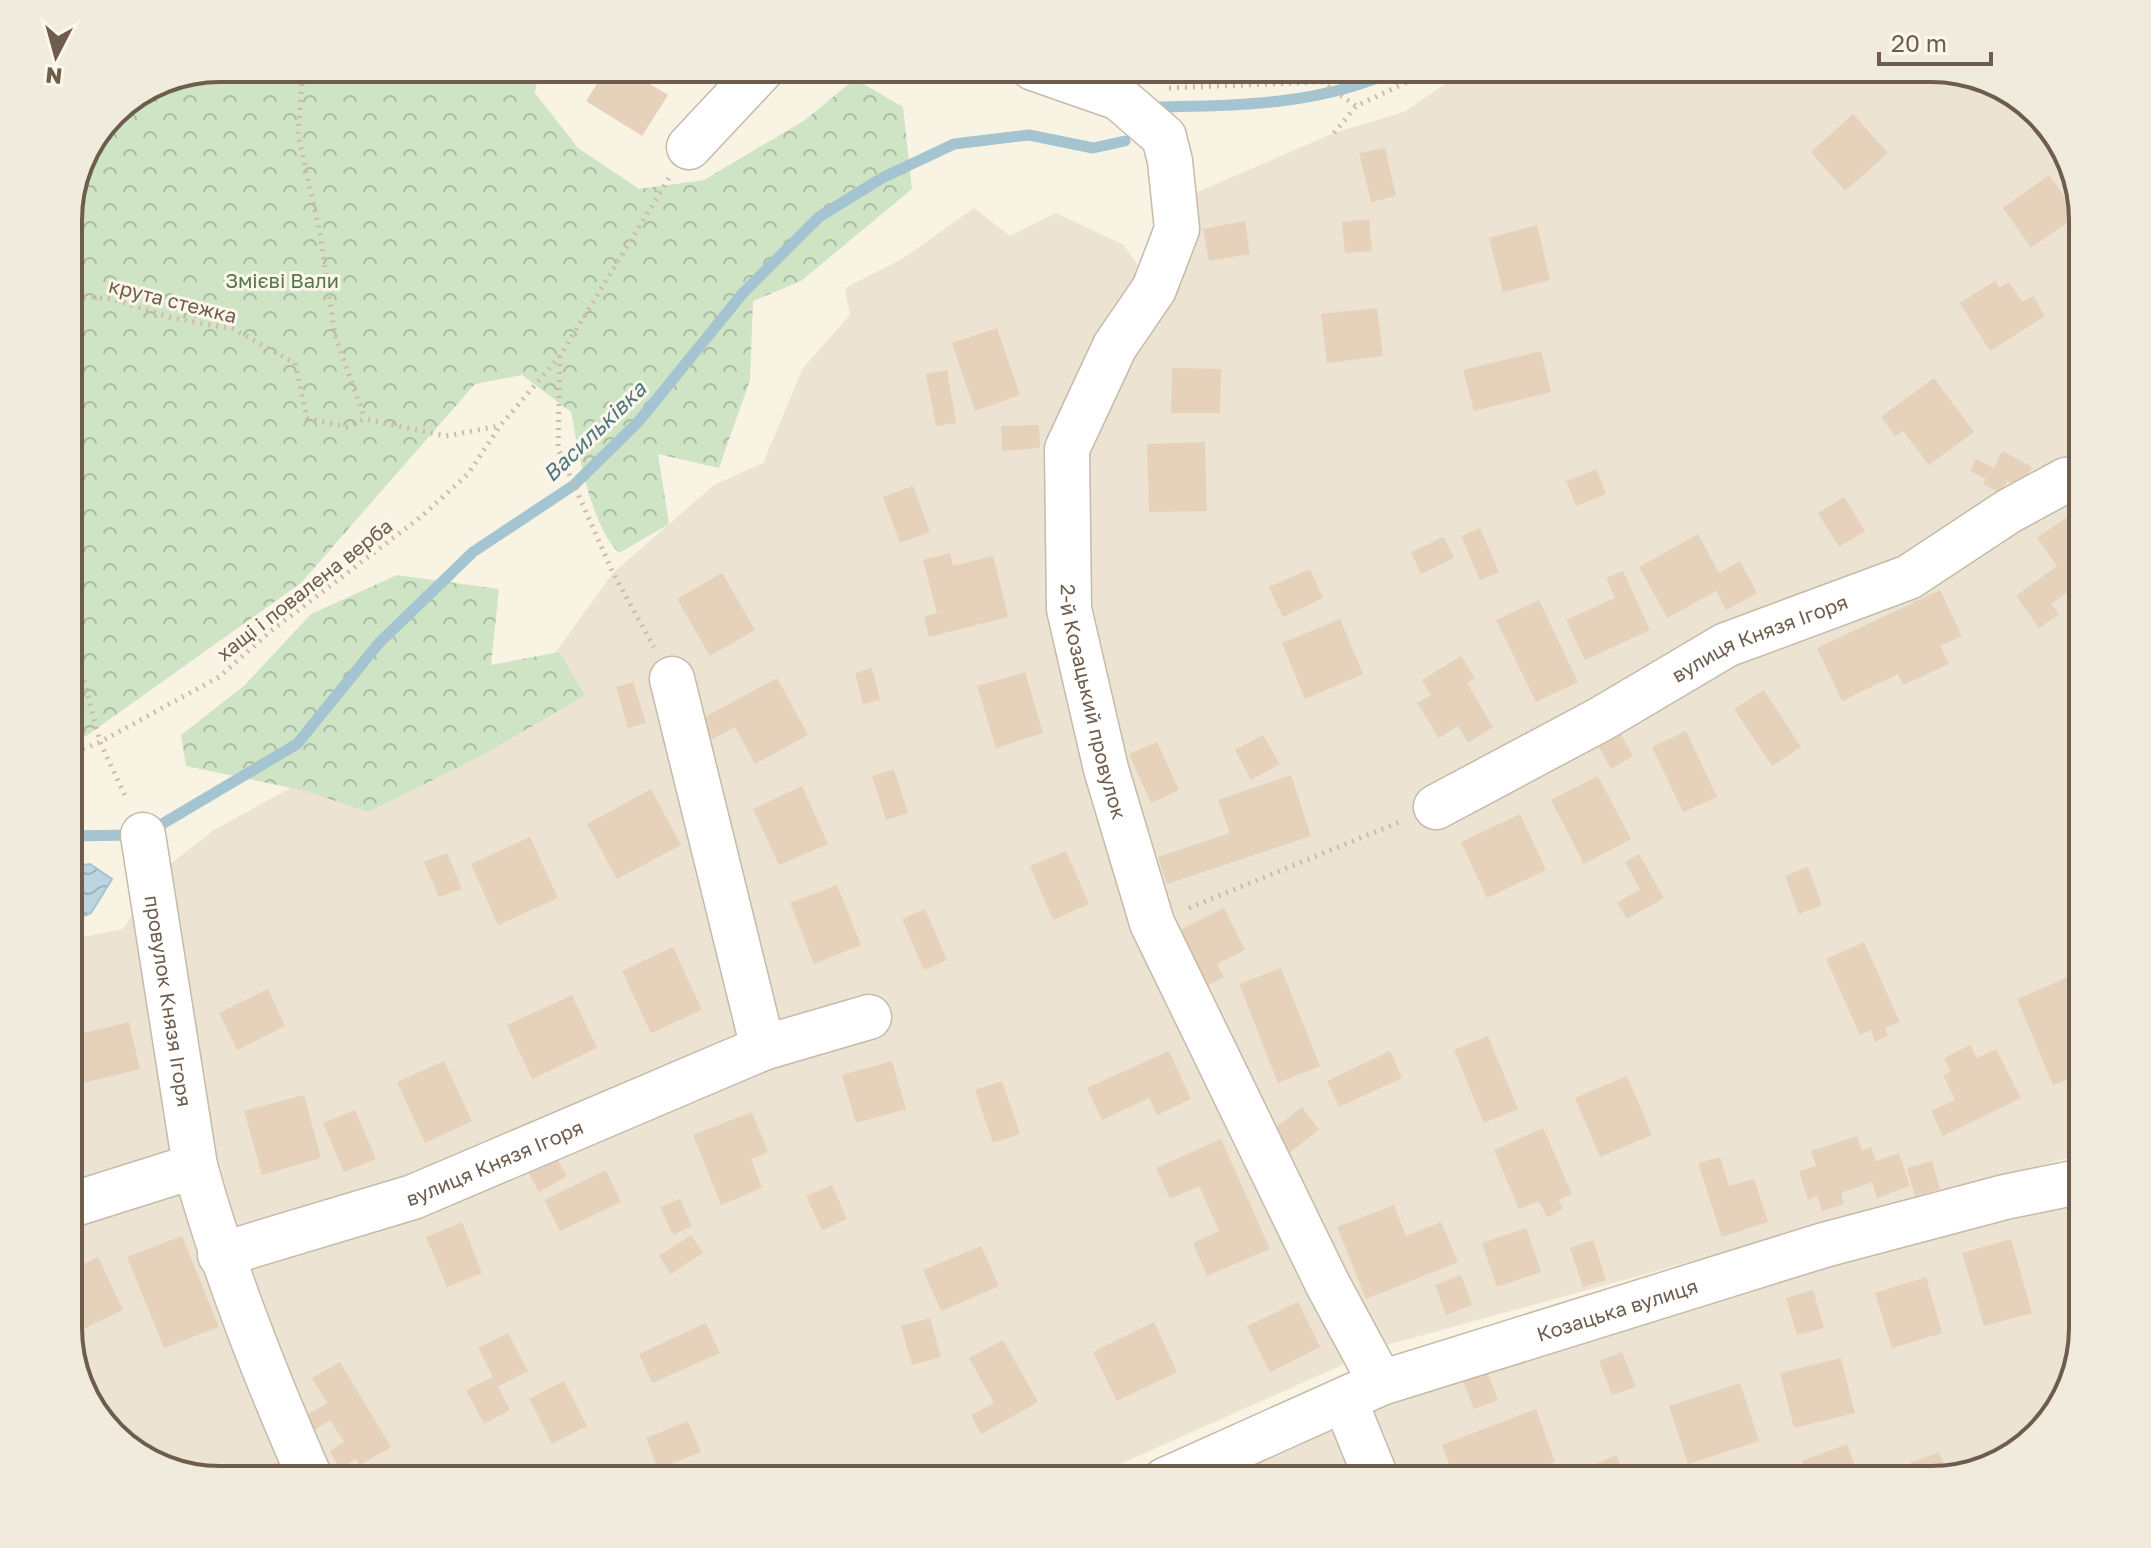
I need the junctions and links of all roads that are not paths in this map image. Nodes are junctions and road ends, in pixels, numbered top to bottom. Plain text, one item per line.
1 (750, 82) edge
2 (1073, 82) edge
3 (689, 147) road end
4 (2069, 481) edge
5 (672, 679) road end
6 (1436, 807) road end
7 (143, 835) road end
8 (869, 1017) dead end
9 (763, 1048) junction
10 (195, 1166) junction
11 (2069, 1184) edge
12 (82, 1202) edge
13 (220, 1255) junction
14 (1363, 1392) junction
15 (305, 1466) edge
16 (1196, 1466) edge
17 (1375, 1466) edge

1 - 3 street
2 - 14 street, 2-й Козацький провулок
4 - 6 street, вулиця Князя Ігоря
5 - 9 street
7 - 10 street, провулок Князя Ігоря
8 - 9 street, вулиця Князя Ігоря
9 - 13 street, вулиця Князя Ігоря
10 - 12 street
10 - 13 street
11 - 14 street, Козацька вулиця
13 - 15 street
14 - 16 street, Козацька вулиця
14 - 17 street, 2-й Козацький провулок

